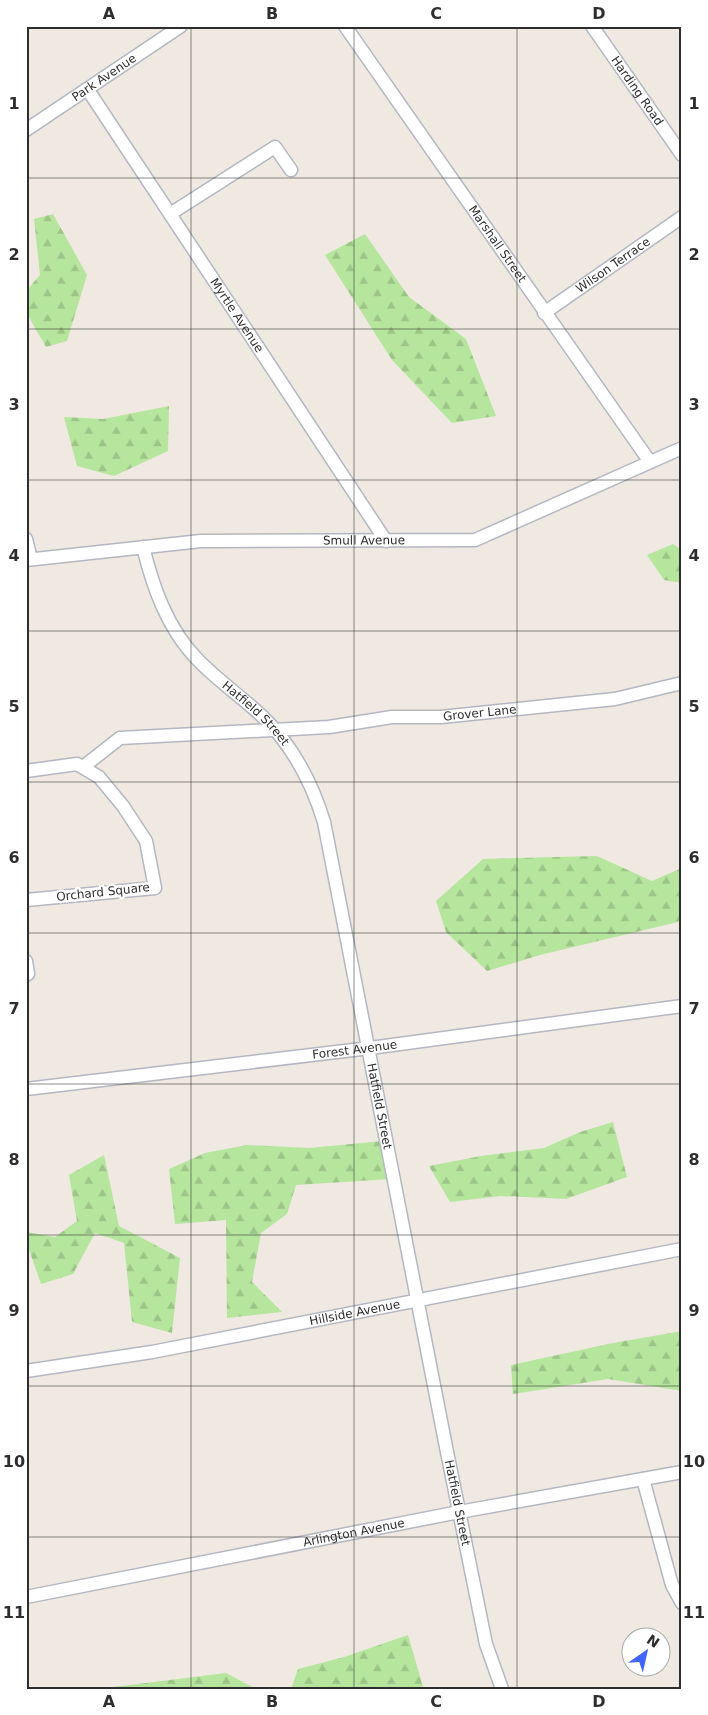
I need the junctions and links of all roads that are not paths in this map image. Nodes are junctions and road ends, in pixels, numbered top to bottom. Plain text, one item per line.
1 (181, 26) edge
2 (345, 26) edge
3 (592, 26) edge
4 (88, 90) junction
5 (26, 130) edge
6 (682, 155) edge
7 (291, 170) dead end
8 (170, 214) junction
9 (682, 217) edge
10 (544, 313) junction
11 (682, 448) edge
12 (650, 462) junction
13 (26, 540) edge
14 (386, 540) junction
15 (143, 547) junction
16 (29, 560) edge
17 (682, 683) edge
18 (275, 730) junction
19 (83, 767) junction
20 (26, 771) edge
21 (26, 900) edge
22 (682, 1006) edge
23 (370, 1048) junction
24 (26, 1089) edge
25 (682, 1249) edge
26 (418, 1301) junction
27 (26, 1371) edge
28 (682, 1472) edge
29 (643, 1479) junction
30 (460, 1512) junction
31 (26, 1597) edge
32 (682, 1604) edge
33 (502, 1689) edge

1 - 4 street, Park Avenue
2 - 10 street, Marshall Street
3 - 6 street, Harding Road
4 - 5 street, Park Avenue
4 - 8 street, Myrtle Avenue
7 - 8 street
8 - 14 street, Myrtle Avenue
9 - 10 street, Wilson Terrace
10 - 12 street, Marshall Street
11 - 12 street, Smull Avenue
12 - 14 street, Smull Avenue
13 - 16 street
14 - 15 street, Smull Avenue
15 - 16 street, Smull Avenue
15 - 18 street, Hatfield Street
17 - 18 street, Grover Lane
18 - 19 street
18 - 23 street, Hatfield Street
19 - 20 street
19 - 21 street, Orchard Square
22 - 23 street, Forest Avenue
23 - 24 street, Forest Avenue
23 - 26 street, Hatfield Street
25 - 26 street, Hillside Avenue
26 - 27 street, Hillside Avenue
26 - 30 street, Hatfield Street
28 - 29 street, Arlington Avenue
29 - 30 street, Arlington Avenue
29 - 32 street
30 - 31 street, Arlington Avenue
30 - 33 street, Hatfield Street

